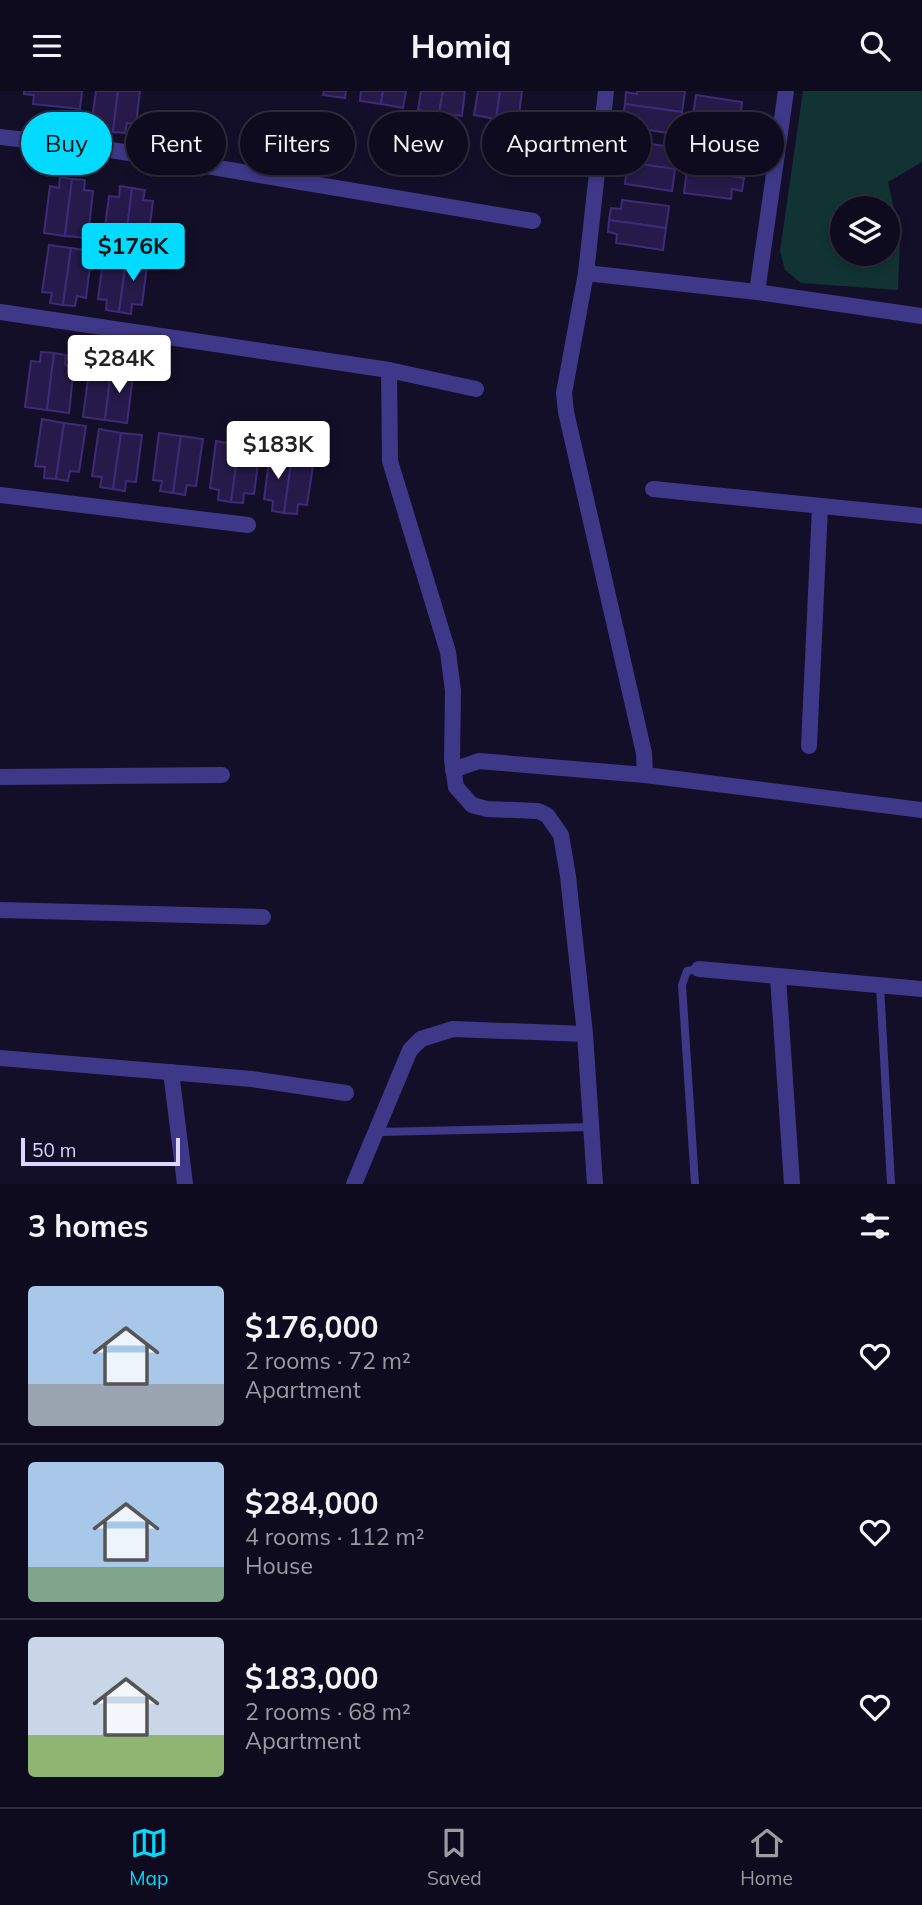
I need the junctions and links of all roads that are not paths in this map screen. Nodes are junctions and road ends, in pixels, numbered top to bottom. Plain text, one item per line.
1 (606, 91) edge
2 (786, 91) edge
3 (0, 137) edge
4 (534, 221) dead end
5 (586, 274) junction
6 (757, 292) junction
7 (0, 312) edge
8 (922, 316) edge
9 (389, 370) junction
10 (477, 389) dead end
11 (653, 489) dead end
12 (0, 495) edge
13 (820, 506) junction
14 (922, 516) edge
15 (248, 524) dead end
16 (809, 745) dead end
17 (453, 770) junction
18 (222, 775) dead end
19 (645, 775) junction
20 (0, 776) edge
21 (922, 810) edge
22 (0, 910) edge
23 (263, 917) dead end
24 (699, 969) joint
25 (778, 978) junction
26 (880, 986) junction
27 (922, 989) edge
28 (585, 1034) junction
29 (0, 1058) edge
30 (171, 1072) junction
31 (346, 1093) dead end
32 (593, 1127) junction
33 (378, 1132) junction
34 (185, 1184) edge
35 (354, 1184) edge
36 (595, 1184) edge
37 (695, 1184) edge
38 (792, 1184) edge
39 (891, 1184) edge

1 - 5 street
2 - 6 street
3 - 4 street
5 - 6 street
5 - 19 street
6 - 8 street
7 - 9 street
9 - 10 street
9 - 17 street
11 - 13 street
12 - 15 street
13 - 14 street
13 - 16 street
17 - 19 street
17 - 28 street
18 - 20 street
19 - 21 street
22 - 23 street
24 - 25 street
24 - 37 lane
25 - 26 street
25 - 38 street
26 - 27 street
26 - 39 lane
28 - 32 street
28 - 33 street
29 - 30 street
30 - 31 street
30 - 34 street
32 - 33 lane
32 - 36 street
33 - 35 street

